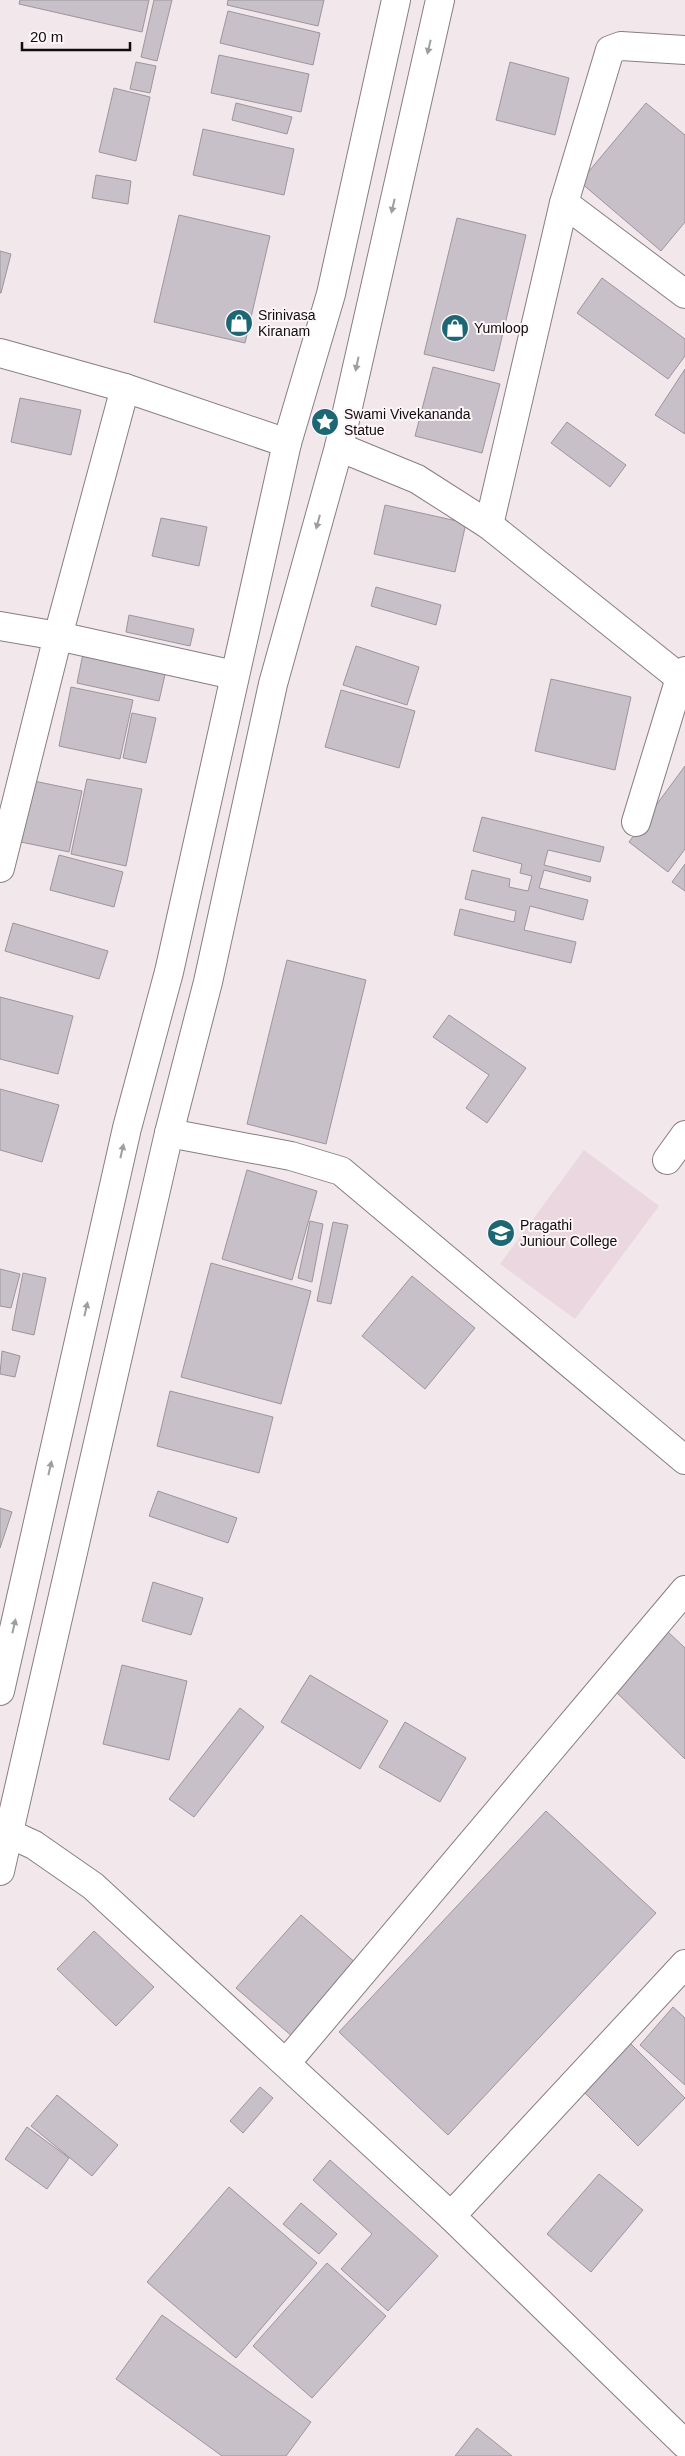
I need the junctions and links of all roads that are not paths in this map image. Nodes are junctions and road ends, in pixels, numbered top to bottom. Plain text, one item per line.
1 (396, 0) edge
2 (440, 0) edge
3 (685, 50) edge
4 (564, 203) junction
5 (685, 294) edge
6 (0, 353) edge
7 (125, 388) junction
8 (287, 443) junction
9 (339, 447) junction
10 (489, 525) junction
11 (0, 626) edge
12 (58, 636) junction
13 (234, 675) junction
14 (683, 677) edge
15 (636, 822) dead end
16 (0, 868) edge
17 (169, 1133) junction
18 (685, 1135) edge
19 (667, 1160) dead end
20 (685, 1460) edge
21 (685, 1590) edge
22 (0, 1691) edge
23 (10, 1834) junction
24 (0, 1871) edge
25 (685, 1964) edge
26 (286, 2064) junction
27 (451, 2216) junction
28 (685, 2444) edge

1 - 8 street
2 -> 9 street
3 - 4 street
4 - 5 street
4 - 10 street
6 - 7 street
7 - 8 street
7 - 12 street
8 - 13 street
9 - 10 street
9 -> 17 street
10 - 14 street
11 - 12 street
12 - 13 street
12 - 16 street
22 -> 13 street
14 - 15 street
17 - 20 street
17 - 23 street
18 - 19 street
21 - 26 street
23 - 24 street
23 - 26 street
25 - 27 street
26 - 27 street
27 - 28 street

